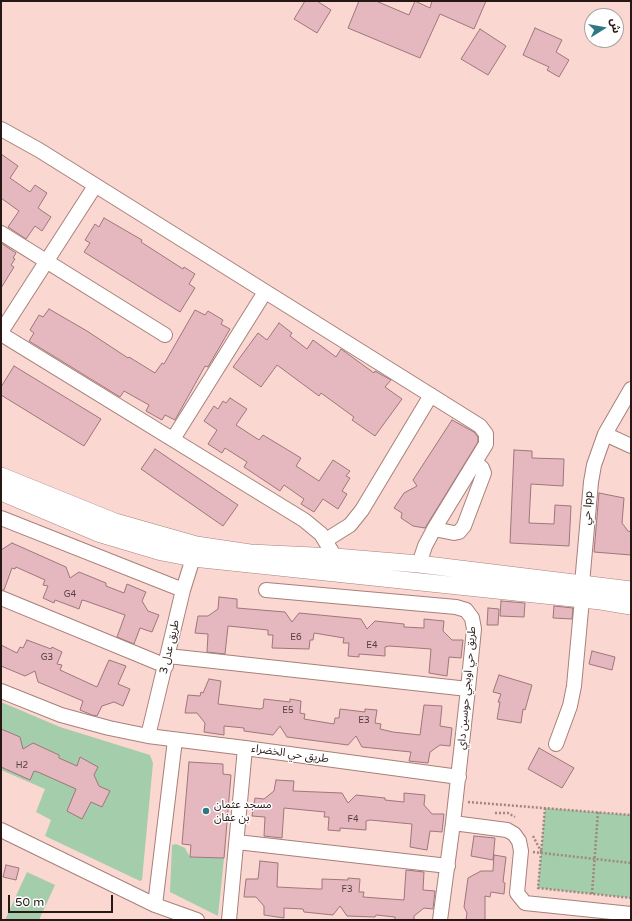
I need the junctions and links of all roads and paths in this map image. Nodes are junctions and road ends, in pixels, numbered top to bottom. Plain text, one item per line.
1 (1, 130) edge
2 (95, 186) junction
3 (1, 233) edge
4 (47, 262) junction
5 (265, 292) junction
6 (1, 333) edge
7 (165, 335) dead end
8 (631, 389) edge
9 (431, 395) junction
10 (605, 434) junction
11 (173, 439) junction
12 (631, 446) edge
13 (475, 462) junction
14 (1, 476) edge
15 (1, 492) edge
16 (1, 518) edge
17 (434, 529) junction
18 (326, 540) junction
19 (335, 557) junction
20 (193, 558) junction
21 (419, 564) junction
22 (183, 590) junction
23 (266, 590) dead end
24 (631, 590) edge
25 (582, 591) junction
26 (1, 598) edge
27 (631, 606) edge
28 (167, 661) junction
29 (468, 689) junction
30 (1, 691) edge
31 (148, 736) junction
32 (175, 740) junction
33 (556, 744) dead end
34 (245, 748) junction
35 (459, 777) junction
36 (456, 801) junction
37 (545, 808) junction
38 (598, 812) junction
39 (631, 815) edge
40 (453, 823) junction
41 (1, 830) edge
42 (237, 842) junction
43 (529, 852) dead end
44 (542, 853) junction
45 (595, 859) junction
46 (631, 863) edge
47 (448, 866) junction
48 (592, 894) junction
49 (631, 898) edge
50 (155, 905) junction
51 (631, 914) edge
52 (197, 920) edge
53 (229, 920) edge
54 (440, 920) edge

1 - 2 street
2 - 4 street
2 - 5 street
3 - 4 street
4 - 6 street
4 - 7 street
5 - 9 street
5 - 11 street
6 - 11 street
8 - 10 street, حي lpp
9 - 13 street
9 - 18 street
10 - 12 street
10 - 25 street, حي lpp
11 - 18 street
13 - 17 street
13 - 17 street
14 - 19 main road
15 - 20 main road
16 - 22 street
17 - 21 street
18 - 19 street
19 - 21 main road
20 - 22 street, طريق عدل 3
20 - 25 main road
21 - 25 main road
22 - 28 street, طريق عدل 3
23 - 29 street, طريق حي اوبجي حوسين داي
24 - 25 main road
25 - 27 main road
25 - 33 street, حي lpp
26 - 28 street
28 - 29 street
28 - 31 street, طريق عدل 3
29 - 35 street, طريق حي اوبجي حوسين داي
30 - 31 street
31 - 32 street
32 - 34 street
32 - 50 street
34 - 35 street, طريق حي الخضراء
34 - 42 street, طريق حي الخضراء
35 - 36 street, طريق حي اوبجي حوسين داي
36 - 37 path
36 - 40 street, طريق حي اوبجي حوسين داي
37 - 38 path
37 - 44 path
38 - 39 path
38 - 45 path
40 - 47 street, طريق حي اوبجي حوسين داي
40 - 51 street
41 - 50 street
42 - 47 street
42 - 53 street, طريق حي الخضراء
43 - 44 path
44 - 45 path
44 - 48 path
45 - 46 path
45 - 48 path
47 - 54 street, طريق حي اوبجي حوسين داي
48 - 49 path
50 - 52 street

